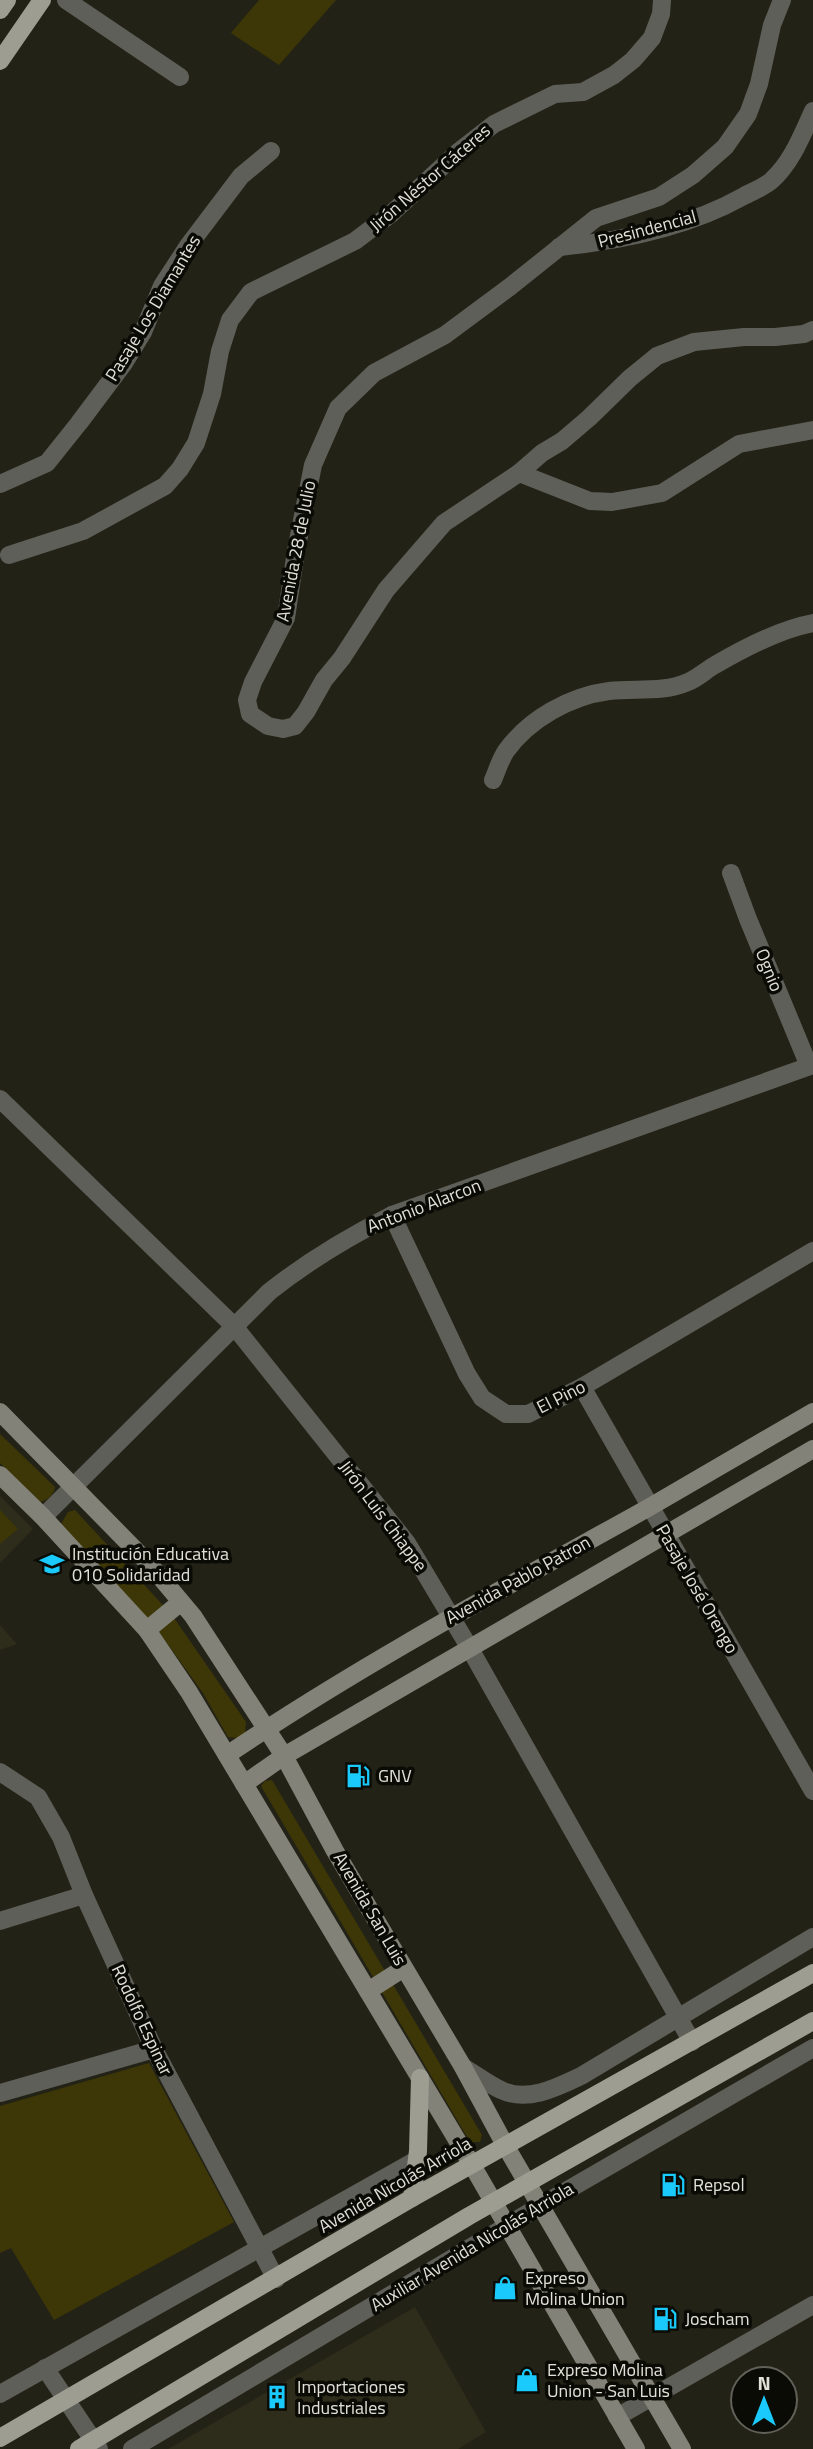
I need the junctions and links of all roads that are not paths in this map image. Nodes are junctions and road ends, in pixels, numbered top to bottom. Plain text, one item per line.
1 (7, 0) edge
2 (42, 0) edge
3 (66, 0) edge
4 (662, 0) edge
5 (782, 0) edge
6 (0, 10) edge
7 (0, 61) edge
8 (180, 77) dead end
9 (813, 111) edge
10 (271, 151) dead end
11 (559, 247) junction
12 (813, 330) edge
13 (813, 429) edge
14 (519, 473) junction
15 (0, 484) edge
16 (9, 555) dead end
17 (813, 623) edge
18 (493, 780) dead end
19 (731, 873) dead end
20 (811, 1065) edge
21 (0, 1099) edge
22 (392, 1215) junction
23 (813, 1251) edge
24 (234, 1326) junction
25 (582, 1387) junction
26 (0, 1412) edge
27 (813, 1412) edge
28 (813, 1450) edge
29 (735, 1457) junction
30 (0, 1475) edge
31 (74, 1485) junction
32 (746, 1488) junction
33 (650, 1506) junction
34 (43, 1517) junction
35 (666, 1534) junction
36 (181, 1602) junction
37 (452, 1617) junction
38 (147, 1630) junction
39 (470, 1647) junction
40 (266, 1728) junction
41 (227, 1755) junction
42 (284, 1756) junction
43 (0, 1772) edge
44 (244, 1784) junction
45 (813, 1791) edge
46 (84, 1895) junction
47 (0, 1921) edge
48 (813, 1937) edge
49 (404, 1968) junction
50 (813, 1973) edge
51 (368, 1991) junction
52 (678, 2017) junction
53 (813, 2021) edge
54 (692, 2042) junction
55 (813, 2048) edge
56 (154, 2049) junction
57 (463, 2067) junction
58 (420, 2078) junction
59 (0, 2093) edge
60 (505, 2145) junction
61 (418, 2159) junction
62 (472, 2165) junction
63 (527, 2184) junction
64 (412, 2198) junction
65 (494, 2202) junction
66 (540, 2206) junction
67 (507, 2227) junction
68 (259, 2248) junction
69 (276, 2279) junction
70 (813, 2305) edge
71 (45, 2368) junction
72 (0, 2393) edge
73 (652, 2398) junction
74 (66, 2400) junction
75 (617, 2417) junction
76 (0, 2438) edge
77 (91, 2446) edge
78 (132, 2449) edge
79 (636, 2449) edge
80 (681, 2449) edge

1 - 6 main road
2 - 7 main road
3 - 8 street
4 - 16 street, Jirón Néstor Cáceres
5 - 11 street, Avenida 28 de Julio
9 - 11 street, Presindencial
10 - 15 street, Pasaje Los Diamantes
11 - 14 street, Avenida 28 de Julio
12 - 14 street, Avenida 28 de Julio
13 - 14 street
17 - 18 street
19 - 20 street, Ognio
20 - 22 street, Antonio Alarcon
21 - 24 street, Jirón Luis Chiappe
22 - 24 street, Antonio Alarcon
22 - 25 street, El Pino
23 - 25 street, El Pino
24 - 31 street, Antonio Alarcon
24 - 37 street, Jirón Luis Chiappe
25 - 33 street, Pasaje José Orengo
26 - 31 main road, Avenida San Luis
27 - 29 main road, Avenida Pablo Patron
28 - 32 main road, Avenida Pablo Patron
29 - 32 main road
29 - 33 main road, Avenida Pablo Patron
30 - 34 main road
31 - 34 street, Antonio Alarcon
31 - 36 main road, Avenida San Luis
32 - 35 main road, Avenida Pablo Patron
33 - 35 street, Pasaje José Orengo
33 - 37 main road, Avenida Pablo Patron
34 - 38 main road
35 - 39 main road, Avenida Pablo Patron
35 - 45 street, Pasaje José Orengo
36 - 38 main road
36 - 40 main road, Avenida San Luis
37 - 39 street, Jirón Luis Chiappe
37 - 40 main road, Avenida Pablo Patron
38 - 41 main road
39 - 42 main road, Avenida Pablo Patron
39 - 52 street, Jirón Luis Chiappe
40 - 41 main road, Avenida Pablo Patron
40 - 42 main road, Avenida San Luis
41 - 44 main road
42 - 44 main road, Avenida Pablo Patron
42 - 49 main road, Avenida San Luis
43 - 46 street, Rodolfo Espinar
44 - 51 main road
46 - 47 street
46 - 56 street, Rodolfo Espinar
48 - 52 street
49 - 51 main road
49 - 57 main road, Avenida San Luis
50 - 54 main road, Avenida Nicolás Arriola
51 - 58 main road
52 - 54 street, Jirón Luis Chiappe
52 - 57 street
53 - 63 main road
54 - 60 main road, Avenida Nicolás Arriola
55 - 66 street, Auxiliar Avenida Nicolás Arriola
56 - 59 street
56 - 68 street, Rodolfo Espinar
57 - 60 main road, Avenida San Luis
58 - 61 main road
58 - 62 main road
60 - 62 main road, Avenida Nicolás Arriola
60 - 63 main road, Avenida San Luis
61 - 64 main road
61 - 68 street
62 - 64 main road, Avenida Nicolás Arriola
62 - 65 main road
63 - 65 main road
63 - 66 main road, Avenida San Luis
64 - 69 main road, Avenida Nicolás Arriola
65 - 67 main road
65 - 77 main road
66 - 67 street, Auxiliar Avenida Nicolás Arriola
66 - 73 main road, Avenida San Luis
67 - 75 main road
67 - 78 street, Auxiliar Avenida Nicolás Arriola
68 - 69 street, Rodolfo Espinar
68 - 71 street
69 - 74 main road, Avenida Nicolás Arriola
70 - 73 street
71 - 72 street
71 - 74 street
73 - 75 street
73 - 80 main road, Avenida San Luis
74 - 76 main road, Avenida Nicolás Arriola
74 - 77 street
75 - 79 main road

